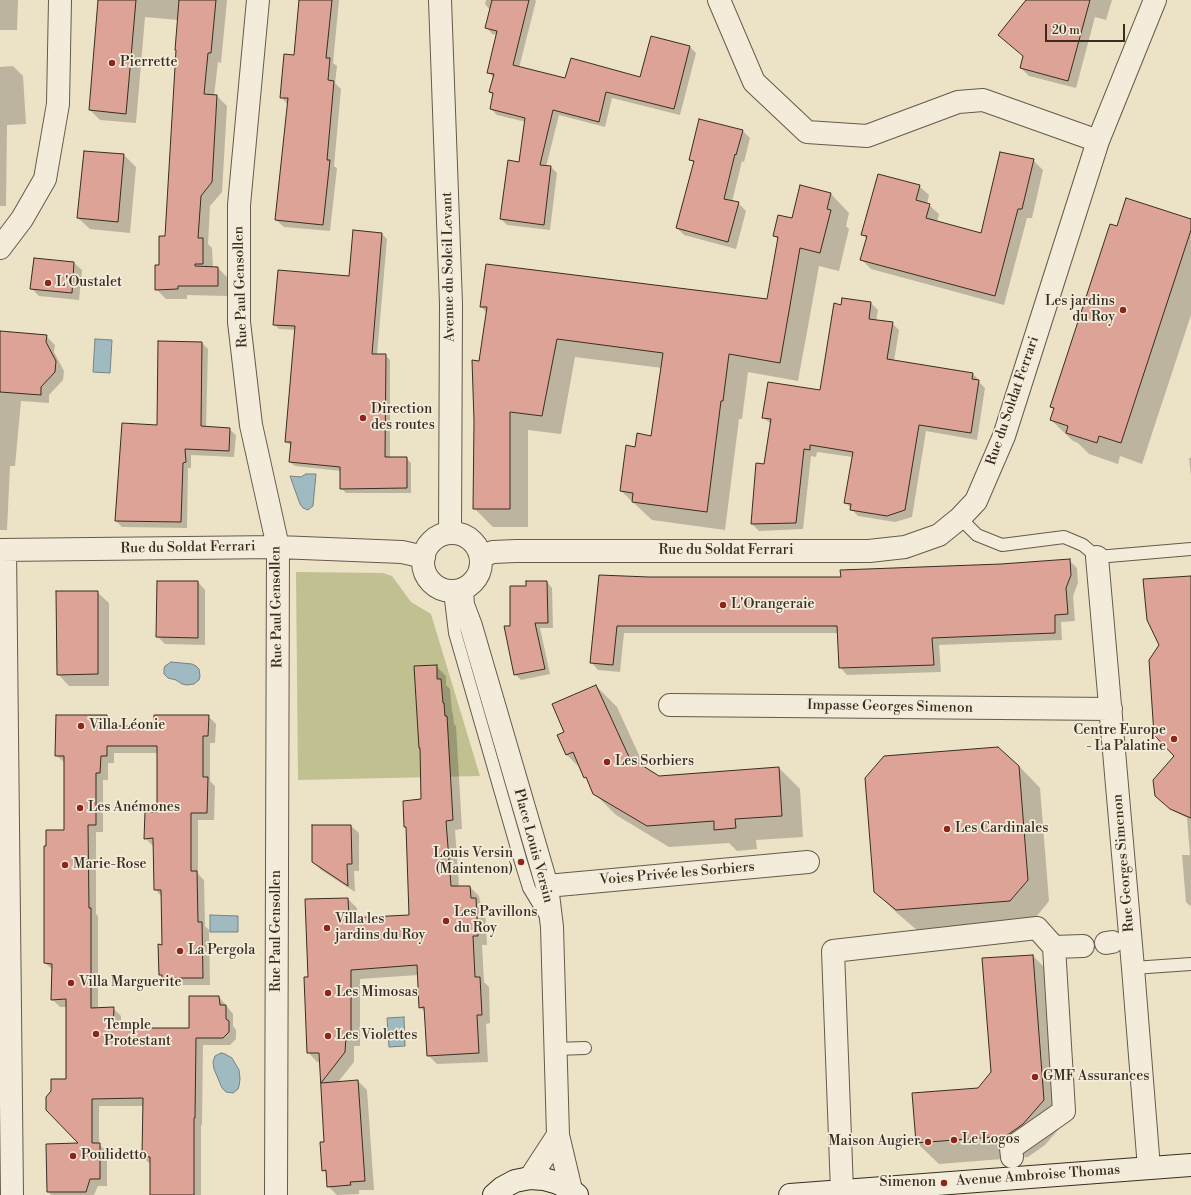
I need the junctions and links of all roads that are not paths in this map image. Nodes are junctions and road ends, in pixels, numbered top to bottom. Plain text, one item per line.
1 (60, 0) edge
2 (258, 0) edge
3 (440, 0) edge
4 (1155, 0) edge
5 (714, 1) edge
6 (1098, 141) junction
7 (0, 248) edge
8 (960, 518) junction
9 (450, 533) junction
10 (278, 547) junction
11 (1191, 549) edge
12 (3, 550) edge
13 (424, 556) junction
14 (481, 556) junction
15 (1097, 557) junction
16 (456, 590) junction
17 (670, 705) dead end
18 (1111, 709) junction
19 (808, 862) dead end
20 (547, 886) junction
21 (552, 928) junction
22 (1082, 946) dead end
23 (1054, 947) junction
24 (1191, 964) edge
25 (1133, 968) junction
26 (585, 1048) dead end
27 (556, 1049) junction
28 (558, 1134) junction
29 (1012, 1158) dead end
30 (1191, 1165) edge
31 (1148, 1168) junction
32 (530, 1178) junction
33 (574, 1192) edge
34 (830, 1193) edge
35 (12, 1195) edge
36 (276, 1195) edge
37 (494, 1195) edge
38 (790, 1195) edge

1 - 7 street
2 - 10 street, Rue Paul Gensollen
3 - 9 street, Avenue du Soleil Levant
4 - 6 street, Rue du Soldat Ferrari
5 - 6 street
6 - 8 street, Rue du Soldat Ferrari
8 - 14 street, Rue du Soldat Ferrari
8 - 15 lane
9 - 13 street
9 - 14 street
10 - 12 street, Rue du Soldat Ferrari
10 - 13 street, Rue du Soldat Ferrari
10 - 36 street, Rue Paul Gensollen
11 - 15 lane
12 - 35 street
13 - 16 street
14 - 16 street
15 - 18 street, Rue Georges Simenon
16 - 20 street, Place Louis Versin
16 - 21 lane
17 - 18 street, Impasse Georges Simenon
18 - 25 street, Rue Georges Simenon
19 - 20 street, Voies Privée les Sorbiers
20 - 21 street, Place Louis Versin
21 - 27 street, Place Louis Versin
22 - 23 street
23 - 29 street
23 - 34 street
24 - 25 lane
25 - 31 street, Rue Georges Simenon
26 - 27 lane
27 - 28 street, Place Louis Versin
28 - 32 street
28 - 33 street, Place Louis Versin
30 - 31 street, Avenue Ambroise Thomas
31 - 34 street, Avenue Ambroise Thomas
32 - 33 street
32 - 37 street
34 - 38 street, Avenue Ambroise Thomas

